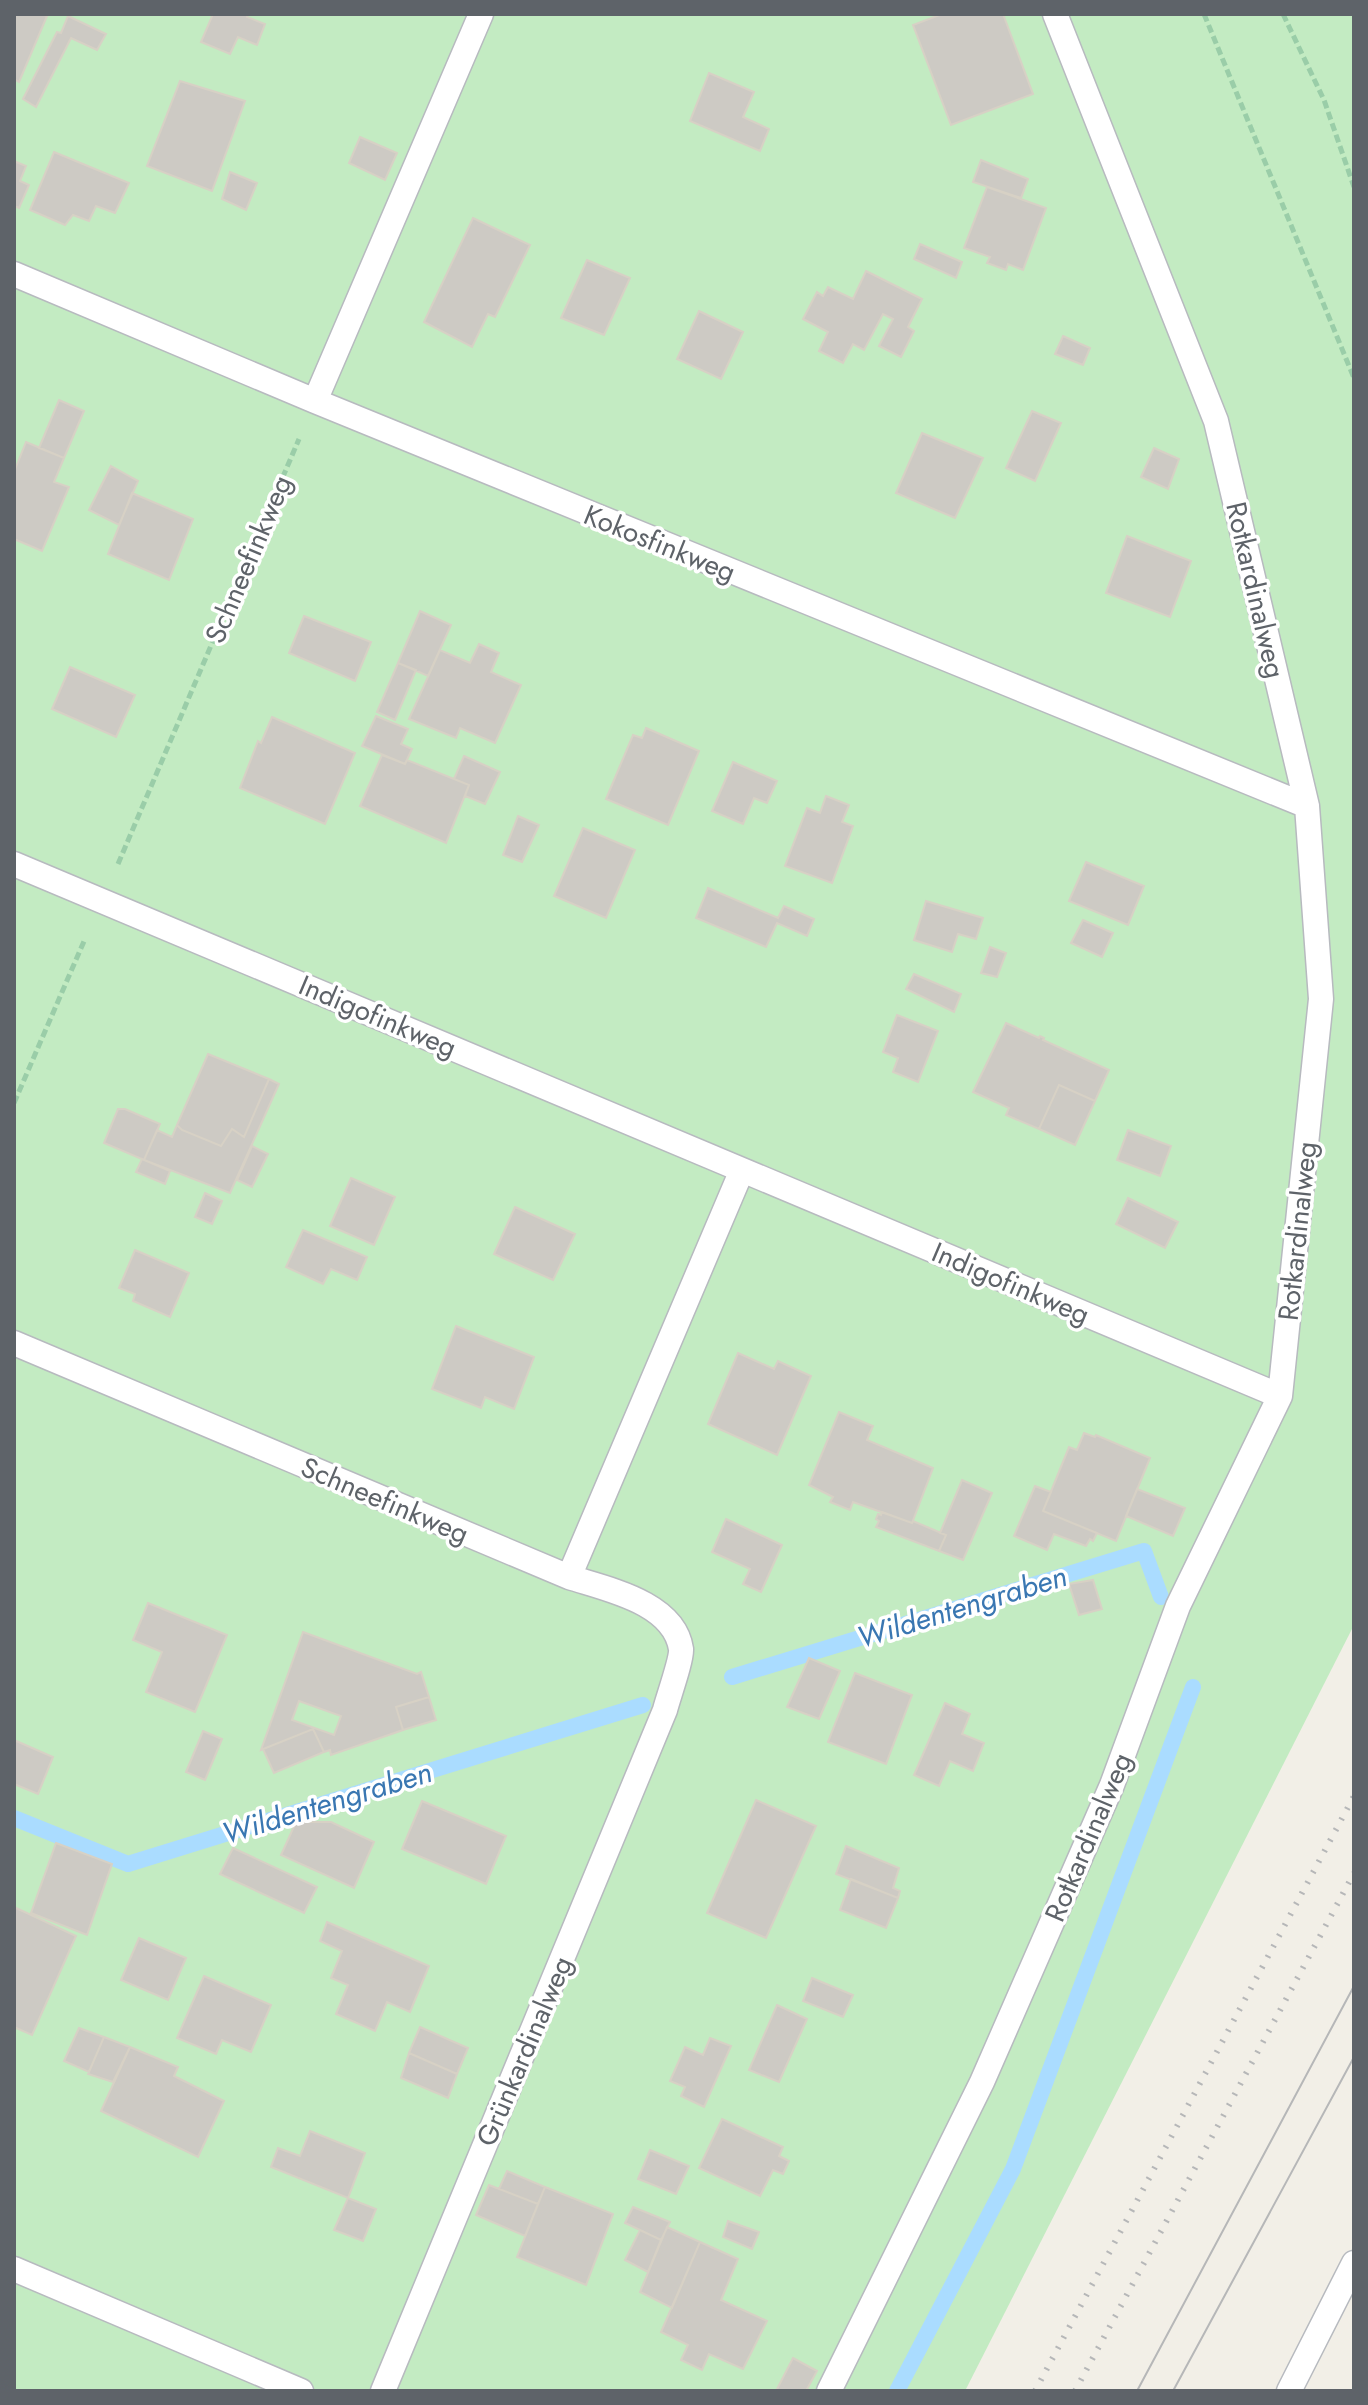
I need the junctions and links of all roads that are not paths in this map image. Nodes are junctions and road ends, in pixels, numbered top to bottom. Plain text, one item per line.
1 (481, 14) edge
2 (1055, 14) edge
3 (14, 274) edge
4 (315, 401) junction
5 (1307, 806) junction
6 (14, 864) edge
7 (742, 1170) junction
8 (14, 1343) edge
9 (1280, 1396) junction
10 (569, 1577) junction
11 (665, 1710) joint
12 (1354, 2263) edge
13 (14, 2269) edge
14 (301, 2391) edge
15 (383, 2391) edge
16 (829, 2391) edge
17 (1289, 2391) edge

1 - 4 lane
2 - 5 lane, Rotkardinalweg
3 - 4 lane, Kokosfinkweg
4 - 5 lane, Kokosfinkweg
5 - 9 lane, Rotkardinalweg
6 - 7 lane, Indigofinkweg
7 - 9 lane, Indigofinkweg
7 - 10 lane
8 - 10 lane, Schneefinkweg
9 - 16 lane, Rotkardinalweg
10 - 11 lane, Schneefinkweg
11 - 15 lane, Grünkardinalweg
12 - 17 lane
13 - 14 lane

